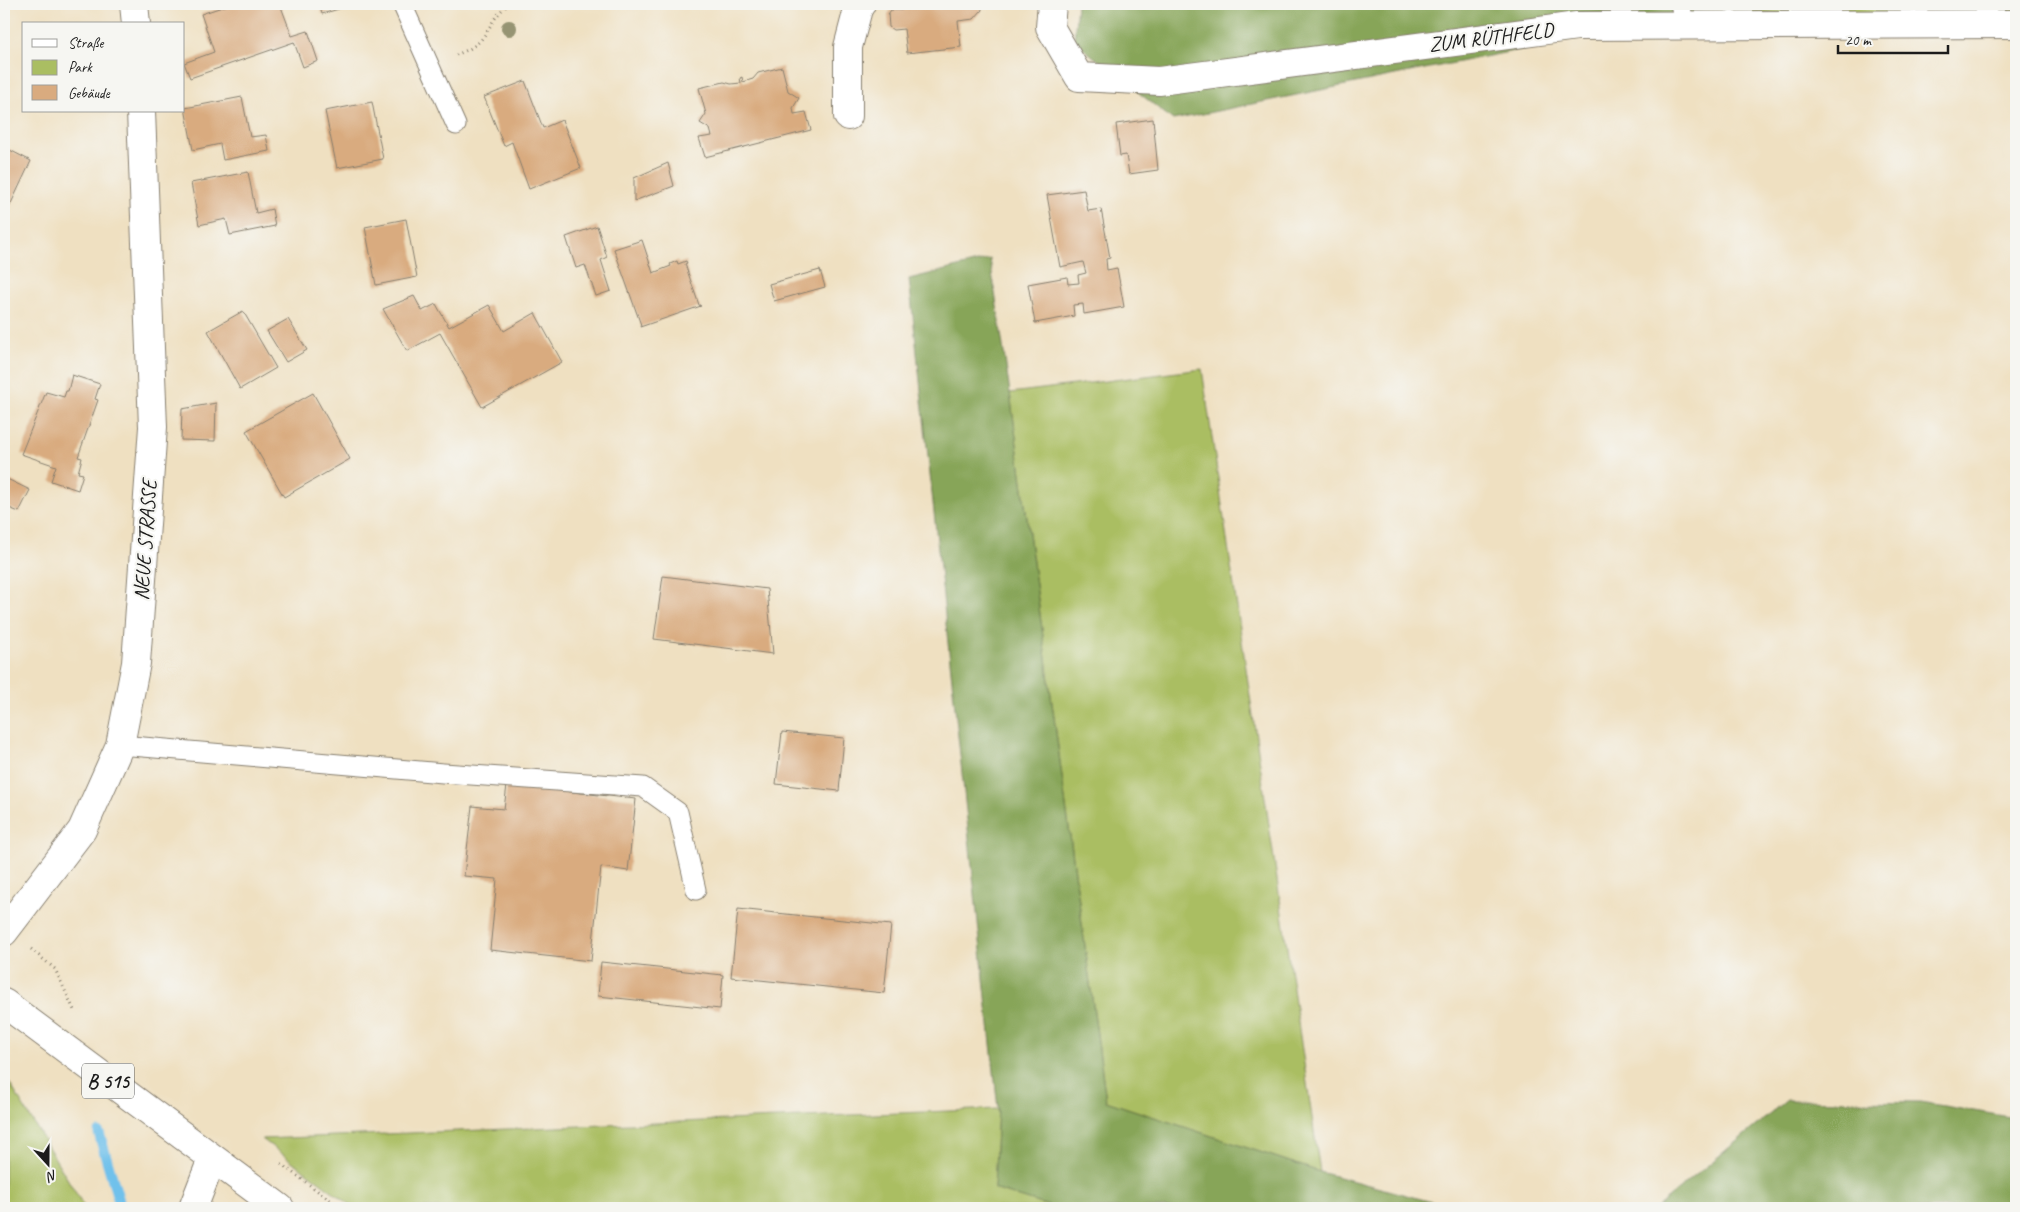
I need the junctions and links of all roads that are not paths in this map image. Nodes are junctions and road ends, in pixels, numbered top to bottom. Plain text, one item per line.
1 (134, 4) edge
2 (402, 4) edge
3 (862, 4) edge
4 (1052, 4) edge
5 (1683, 15) edge
6 (136, 22) edge
7 (2016, 24) edge
8 (141, 112) edge
9 (848, 116) dead end
10 (456, 124) dead end
11 (120, 746) junction
12 (696, 890) dead end
13 (5, 930) edge
14 (4, 1003) edge
15 (212, 1159) junction
16 (194, 1208) edge
17 (280, 1208) edge

1 - 6 street
2 - 10 lane
3 - 9 street
4 - 5 street, ZUM RÜTHFELD
5 - 7 street, ZUM RÜTHFELD
8 - 11 street, NEUE STRASSE
11 - 12 lane
11 - 13 street, NEUE STRASSE
14 - 15 street, B 515
15 - 16 street
15 - 17 street, B 515

